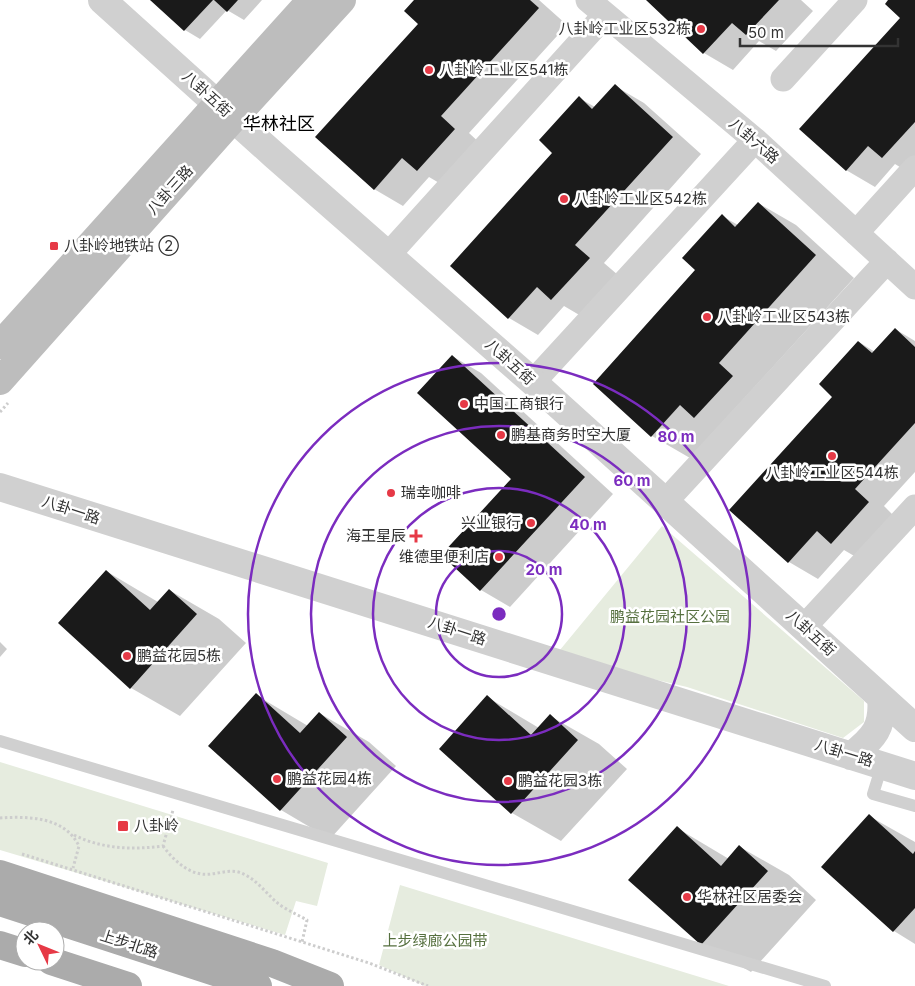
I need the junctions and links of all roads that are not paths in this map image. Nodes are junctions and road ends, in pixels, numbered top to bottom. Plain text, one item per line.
1 (102, 0) edge
2 (311, 0) edge
3 (342, 0) edge
4 (855, 0) edge
5 (596, 8) edge
6 (783, 79) dead end
7 (226, 110) junction
8 (755, 140) junction
9 (915, 168) edge
10 (856, 233) junction
11 (389, 254) junction
12 (887, 261) junction
13 (915, 287) edge
14 (0, 344) edge
15 (0, 381) edge
16 (533, 382) junction
17 (0, 487) edge
18 (665, 502) junction
19 (915, 507) edge
20 (804, 627) junction
21 (881, 697) junction
22 (915, 728) edge
23 (0, 741) edge
24 (851, 756) junction
25 (882, 765) junction
26 (915, 776) edge
27 (915, 806) edge
28 (0, 874) edge
29 (0, 902) edge
30 (0, 945) edge
31 (15, 950) edge
32 (65, 966) edge
33 (128, 986) edge
34 (258, 986) edge
35 (330, 986) edge
36 (824, 986) edge

1 - 7 street, 八卦五街
2 - 7 main road, 八卦三路
3 - 7 main road, 八卦三路
4 - 6 street
5 - 8 street, 八卦六路
5 - 11 street
7 - 11 street, 八卦五街
7 - 14 main road, 八卦三路
7 - 15 main road, 八卦三路
8 - 10 street, 八卦六路
8 - 16 street
9 - 10 street
10 - 12 street, 八卦六路
11 - 16 street, 八卦五街
12 - 13 street, 八卦六路
12 - 18 street
16 - 18 street, 八卦五街
17 - 24 street, 八卦一路
18 - 20 street, 八卦五街
19 - 20 street
20 - 21 street, 八卦五街
21 - 22 street, 八卦五街
21 - 24 street
23 - 36 lane
24 - 25 street, 八卦一路
25 - 26 street, 八卦一路
25 - 27 lane
28 - 35 main road
29 - 34 main road, 上步北路
30 - 31 main road
32 - 33 main road

